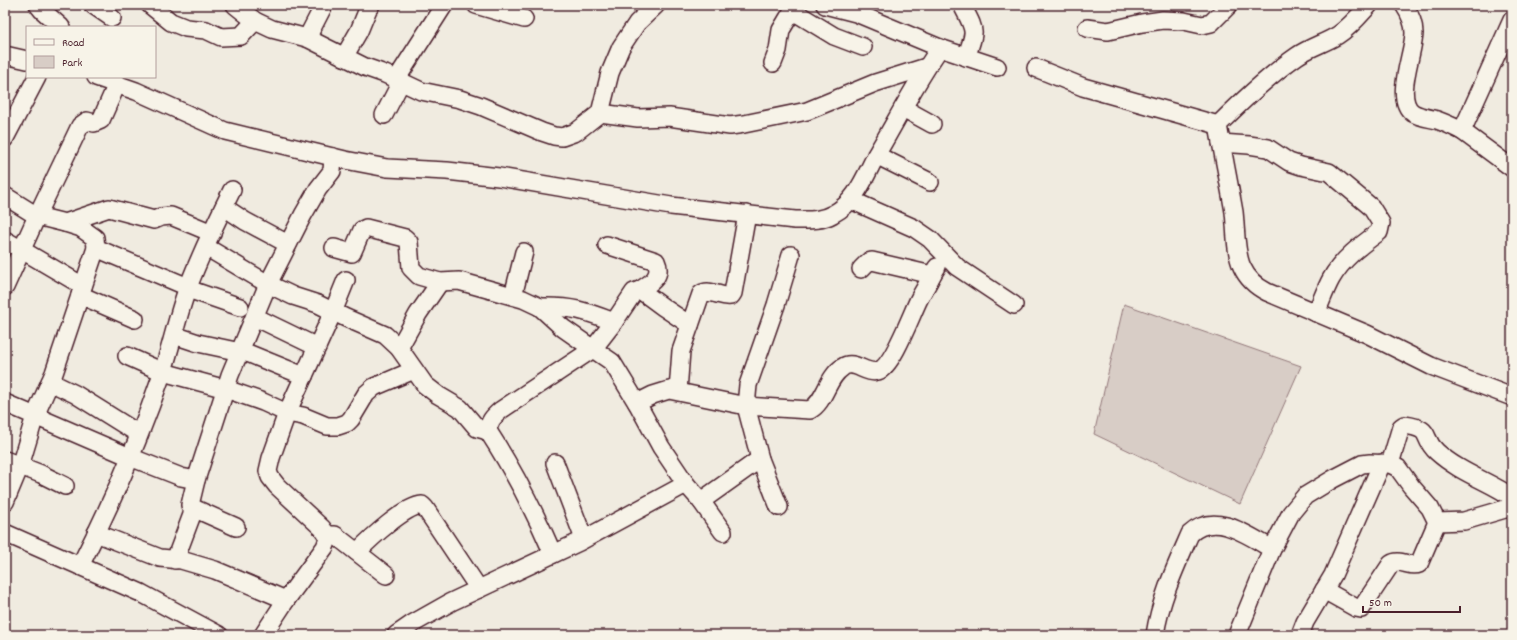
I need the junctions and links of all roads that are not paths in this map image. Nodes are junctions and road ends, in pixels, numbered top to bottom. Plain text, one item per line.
1 (38, 5) edge
2 (93, 5) edge
3 (150, 5) edge
4 (235, 5) edge
5 (324, 5) edge
6 (371, 5) edge
7 (444, 5) edge
8 (476, 5) edge
9 (656, 5) edge
10 (825, 5) edge
11 (962, 5) edge
12 (1229, 5) edge
13 (1369, 5) edge
14 (1404, 5) edge
15 (794, 8) edge
16 (112, 18) dead end
17 (524, 19) dead end
18 (1512, 20) edge
19 (255, 21) junction
20 (60, 26) edge
21 (1087, 28) dead end
22 (307, 38) junction
23 (863, 47) dead end
24 (940, 48) junction
25 (5, 55) edge
26 (966, 56) junction
27 (344, 57) junction
28 (26, 60) edge
29 (773, 63) dead end
30 (926, 67) junction
31 (997, 67) dead end
32 (1036, 68) dead end
33 (35, 78) edge
34 (99, 78) edge
35 (398, 81) junction
36 (117, 84) junction
37 (903, 108) junction
38 (600, 113) junction
39 (384, 115) dead end
40 (932, 124) dead end
41 (1218, 125) junction
42 (1462, 131) junction
43 (5, 138) edge
44 (1221, 143) junction
45 (876, 155) junction
46 (333, 157) junction
47 (1512, 168) edge
48 (930, 182) dead end
49 (232, 190) dead end
50 (5, 196) edge
51 (851, 200) junction
52 (224, 207) junction
53 (747, 214) junction
54 (37, 216) junction
55 (65, 223) junction
56 (5, 240) edge
57 (209, 240) junction
58 (288, 244) junction
59 (607, 245) dead end
60 (96, 248) junction
61 (334, 248) dead end
62 (22, 251) junction
63 (524, 252) dead end
64 (790, 255) dead end
65 (945, 255) junction
66 (861, 268) dead end
67 (932, 275) junction
68 (346, 280) dead end
69 (440, 282) junction
70 (268, 284) junction
71 (5, 287) edge
72 (188, 288) junction
73 (81, 290) junction
74 (640, 290) junction
75 (513, 296) junction
76 (1014, 305) dead end
77 (240, 307) dead end
78 (540, 307) junction
79 (333, 312) junction
80 (1316, 313) junction
81 (255, 317) junction
82 (135, 319) dead end
83 (614, 322) junction
84 (690, 325) junction
85 (174, 335) junction
86 (317, 347) junction
87 (399, 348) junction
88 (593, 349) junction
89 (241, 352) junction
90 (127, 356) dead end
91 (414, 370) junction
92 (163, 372) junction
93 (304, 376) junction
94 (50, 382) junction
95 (226, 389) junction
96 (678, 391) junction
97 (1512, 397) edge
98 (5, 403) edge
99 (637, 403) junction
100 (746, 406) junction
101 (287, 413) junction
102 (35, 416) junction
103 (488, 431) junction
104 (139, 434) junction
105 (130, 458) junction
106 (760, 460) junction
107 (12, 463) edge
108 (556, 463) dead end
109 (1386, 463) junction
110 (196, 480) junction
111 (686, 484) junction
112 (65, 486) dead end
113 (1512, 497) edge
114 (701, 501) junction
115 (5, 502) edge
116 (191, 507) junction
117 (779, 507) dead end
118 (1512, 507) edge
119 (1437, 522) junction
120 (236, 527) dead end
121 (723, 532) dead end
122 (5, 533) edge
123 (96, 533) junction
124 (327, 535) junction
125 (584, 539) junction
126 (1272, 548) junction
127 (357, 552) junction
128 (553, 554) junction
129 (175, 560) junction
130 (80, 566) junction
131 (386, 575) dead end
132 (480, 589) junction
133 (1324, 590) junction
134 (286, 600) junction
135 (219, 635) edge
136 (263, 635) edge
137 (396, 635) edge
138 (1155, 635) edge
139 (1237, 635) edge
140 (1300, 635) edge

1 - 20 street
2 - 16 street
3 - 19 street
4 - 19 street
5 - 22 street
6 - 27 street
7 - 35 street
8 - 17 street
9 - 38 street
10 - 24 street
11 - 26 street
12 - 21 street
13 - 41 street
14 - 42 street
15 - 23 street
15 - 29 street
18 - 42 street
19 - 22 street
22 - 27 street
24 - 26 street
24 - 30 street
25 - 28 street
26 - 31 street
27 - 35 street
30 - 37 street
30 - 38 street
32 - 41 street
33 - 43 street
34 - 36 street
35 - 38 street
35 - 39 street
36 - 46 street
36 - 54 street
37 - 40 street
37 - 45 street
41 - 44 street
42 - 47 street
44 - 80 street
44 - 80 street
45 - 48 street
45 - 51 street
46 - 53 street
46 - 58 street
49 - 52 street
50 - 54 street
51 - 53 street
51 - 65 street
52 - 57 street
52 - 58 street
53 - 84 street
54 - 55 street
54 - 62 street
55 - 57 street
55 - 60 street
56 - 62 street
57 - 70 street
57 - 72 street
58 - 70 street
59 - 74 street
60 - 72 street
60 - 73 street
61 - 69 street
62 - 71 street
62 - 73 street
63 - 75 street
64 - 100 street
65 - 67 street
65 - 76 street
66 - 67 street
67 - 100 street
68 - 79 street
69 - 75 street
69 - 87 street
70 - 79 street
70 - 81 street
72 - 77 street
72 - 85 street
73 - 82 street
73 - 94 street
74 - 83 street
74 - 84 street
75 - 78 street
78 - 83 street
78 - 88 street
79 - 86 street
79 - 87 street
80 - 97 street
81 - 86 street
81 - 89 street
83 - 88 street
84 - 96 street
85 - 89 street
85 - 92 street
86 - 93 street
87 - 91 street
88 - 99 street
88 - 103 street
89 - 93 street
89 - 95 street
90 - 92 street
91 - 101 street
91 - 103 street
92 - 95 street
92 - 104 street
93 - 101 street
94 - 102 street
94 - 104 street
95 - 101 street
95 - 110 street
96 - 99 street
96 - 100 street
98 - 102 street
99 - 111 street
100 - 106 street
101 - 124 street
102 - 105 street
102 - 107 street
103 - 128 street
104 - 105 street
105 - 110 street
105 - 123 street
106 - 114 street
106 - 117 street
107 - 112 street
107 - 115 street
108 - 125 street
109 - 113 street
109 - 119 street
109 - 126 street
109 - 133 street
110 - 116 street
111 - 114 street
111 - 125 street
114 - 121 street
116 - 120 street
116 - 129 street
118 - 119 street
119 - 133 street
122 - 130 street
123 - 129 street
123 - 130 street
124 - 127 street
124 - 134 street
125 - 128 street
126 - 138 street
126 - 139 street
127 - 131 street
127 - 132 street
128 - 132 street
129 - 134 street
130 - 135 street
132 - 137 street
133 - 140 street
134 - 136 street

